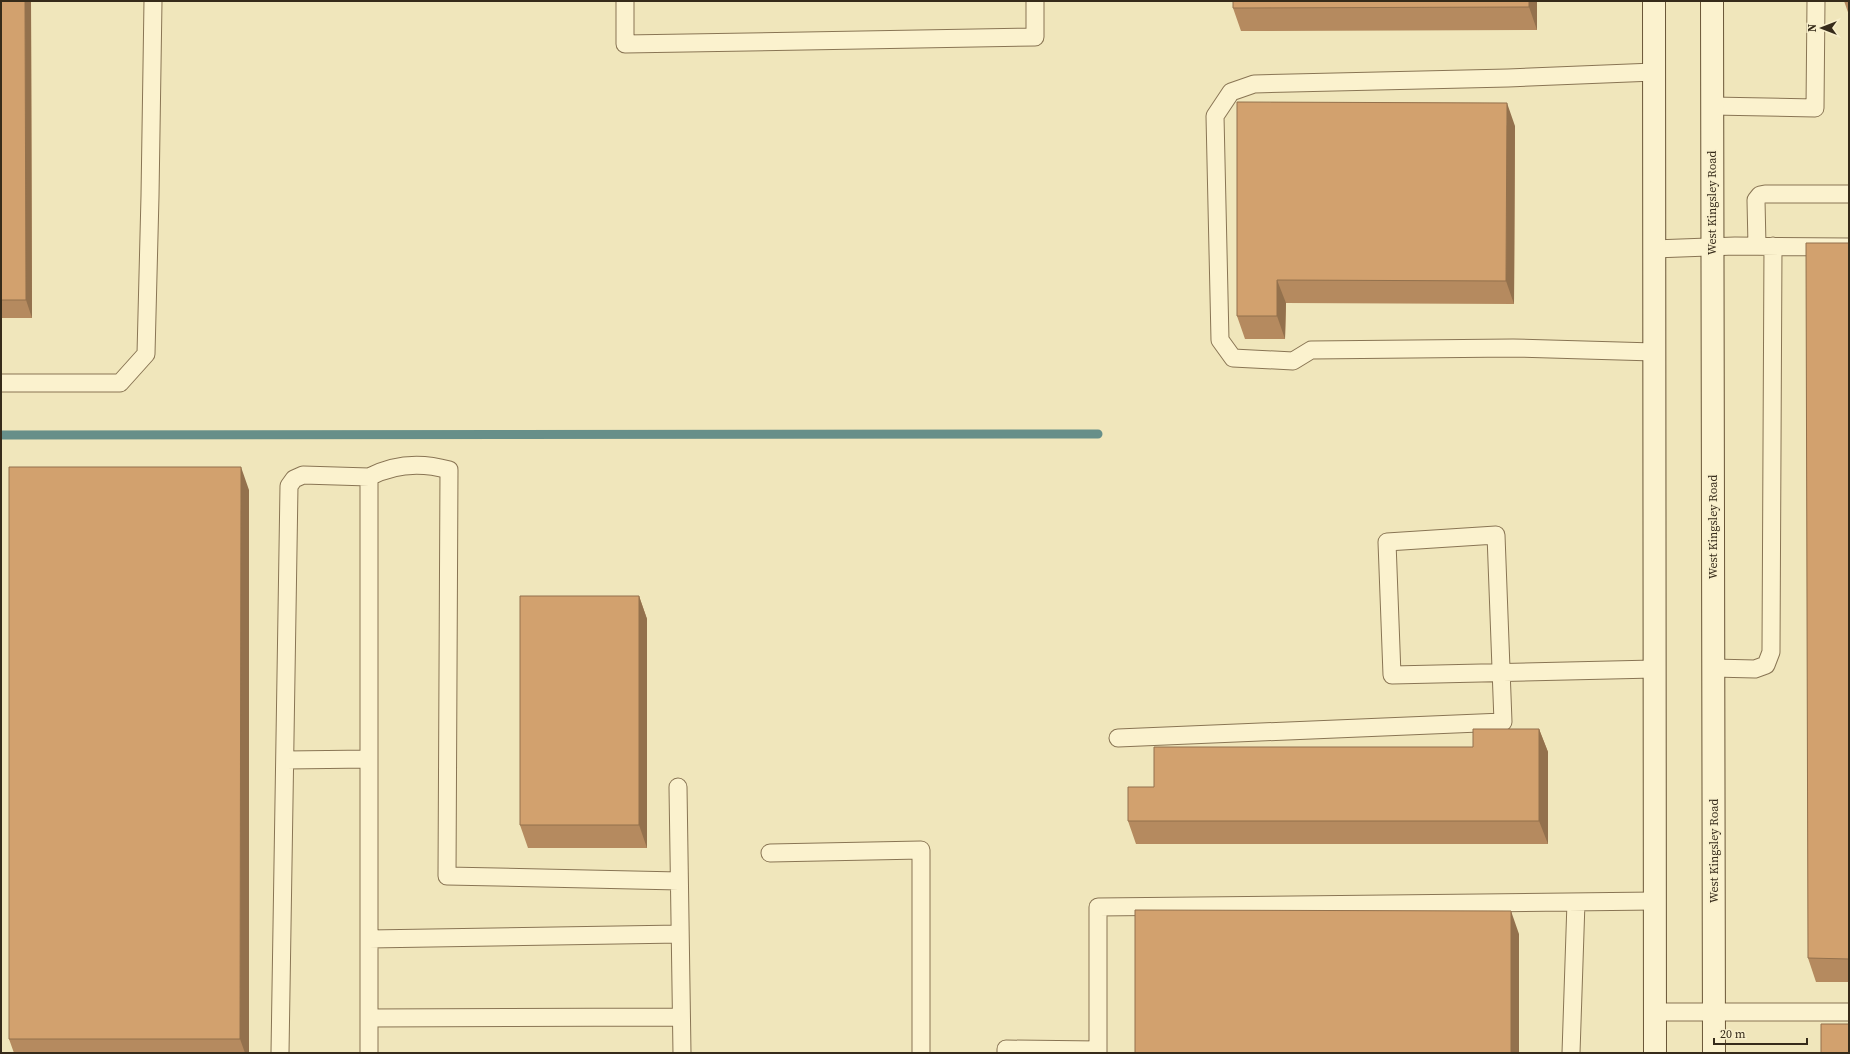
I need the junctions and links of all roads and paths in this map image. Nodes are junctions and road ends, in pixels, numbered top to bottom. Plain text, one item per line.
1 (152, 1) edge
2 (625, 1) edge
3 (1035, 1) edge
4 (1654, 1) edge
5 (1712, 1) edge
6 (1816, 1) edge
7 (1654, 72) junction
8 (1712, 106) junction
9 (1849, 194) edge
10 (1765, 246) junction
11 (1713, 247) junction
12 (1849, 247) edge
13 (1654, 249) junction
14 (1654, 352) junction
15 (1, 383) edge
16 (368, 477) junction
17 (1713, 668) junction
18 (1654, 669) junction
19 (1500, 672) junction
20 (1118, 738) dead end
21 (368, 759) junction
22 (286, 760) junction
23 (678, 788) dead end
24 (770, 853) dead end
25 (679, 881) junction
26 (1655, 901) junction
27 (1576, 902) junction
28 (680, 934) junction
29 (368, 939) junction
30 (1655, 1012) junction
31 (1714, 1012) junction
32 (1849, 1012) edge
33 (681, 1017) junction
34 (368, 1018) junction
35 (1098, 1052) edge
36 (280, 1053) edge
37 (368, 1053) edge
38 (682, 1053) edge
39 (921, 1053) edge
40 (1006, 1053) edge
41 (1571, 1053) edge
42 (1655, 1053) edge
43 (1714, 1053) edge

1 - 15 lane
2 - 3 lane
4 - 7 main road
5 - 8 main road, West Kingsley Road
6 - 8 lane
7 - 13 main road
7 - 14 lane
8 - 11 main road, West Kingsley Road
9 - 10 lane
10 - 11 lane
10 - 12 lane
10 - 17 lane
11 - 13 lane
11 - 17 main road, West Kingsley Road
13 - 14 main road
14 - 18 main road
16 - 21 lane
16 - 22 lane
16 - 25 lane
17 - 31 main road, West Kingsley Road
18 - 19 lane
18 - 26 main road
19 - 19 lane
19 - 20 lane
21 - 22 lane
21 - 29 lane
22 - 36 lane
23 - 25 lane
24 - 39 lane
25 - 28 lane
26 - 27 lane
26 - 30 main road
27 - 35 lane
27 - 41 lane
28 - 29 lane
28 - 33 lane
29 - 34 lane
30 - 31 lane
30 - 42 main road
31 - 32 lane
31 - 43 main road, West Kingsley Road
33 - 34 lane
33 - 38 lane
34 - 37 lane
35 - 40 lane

